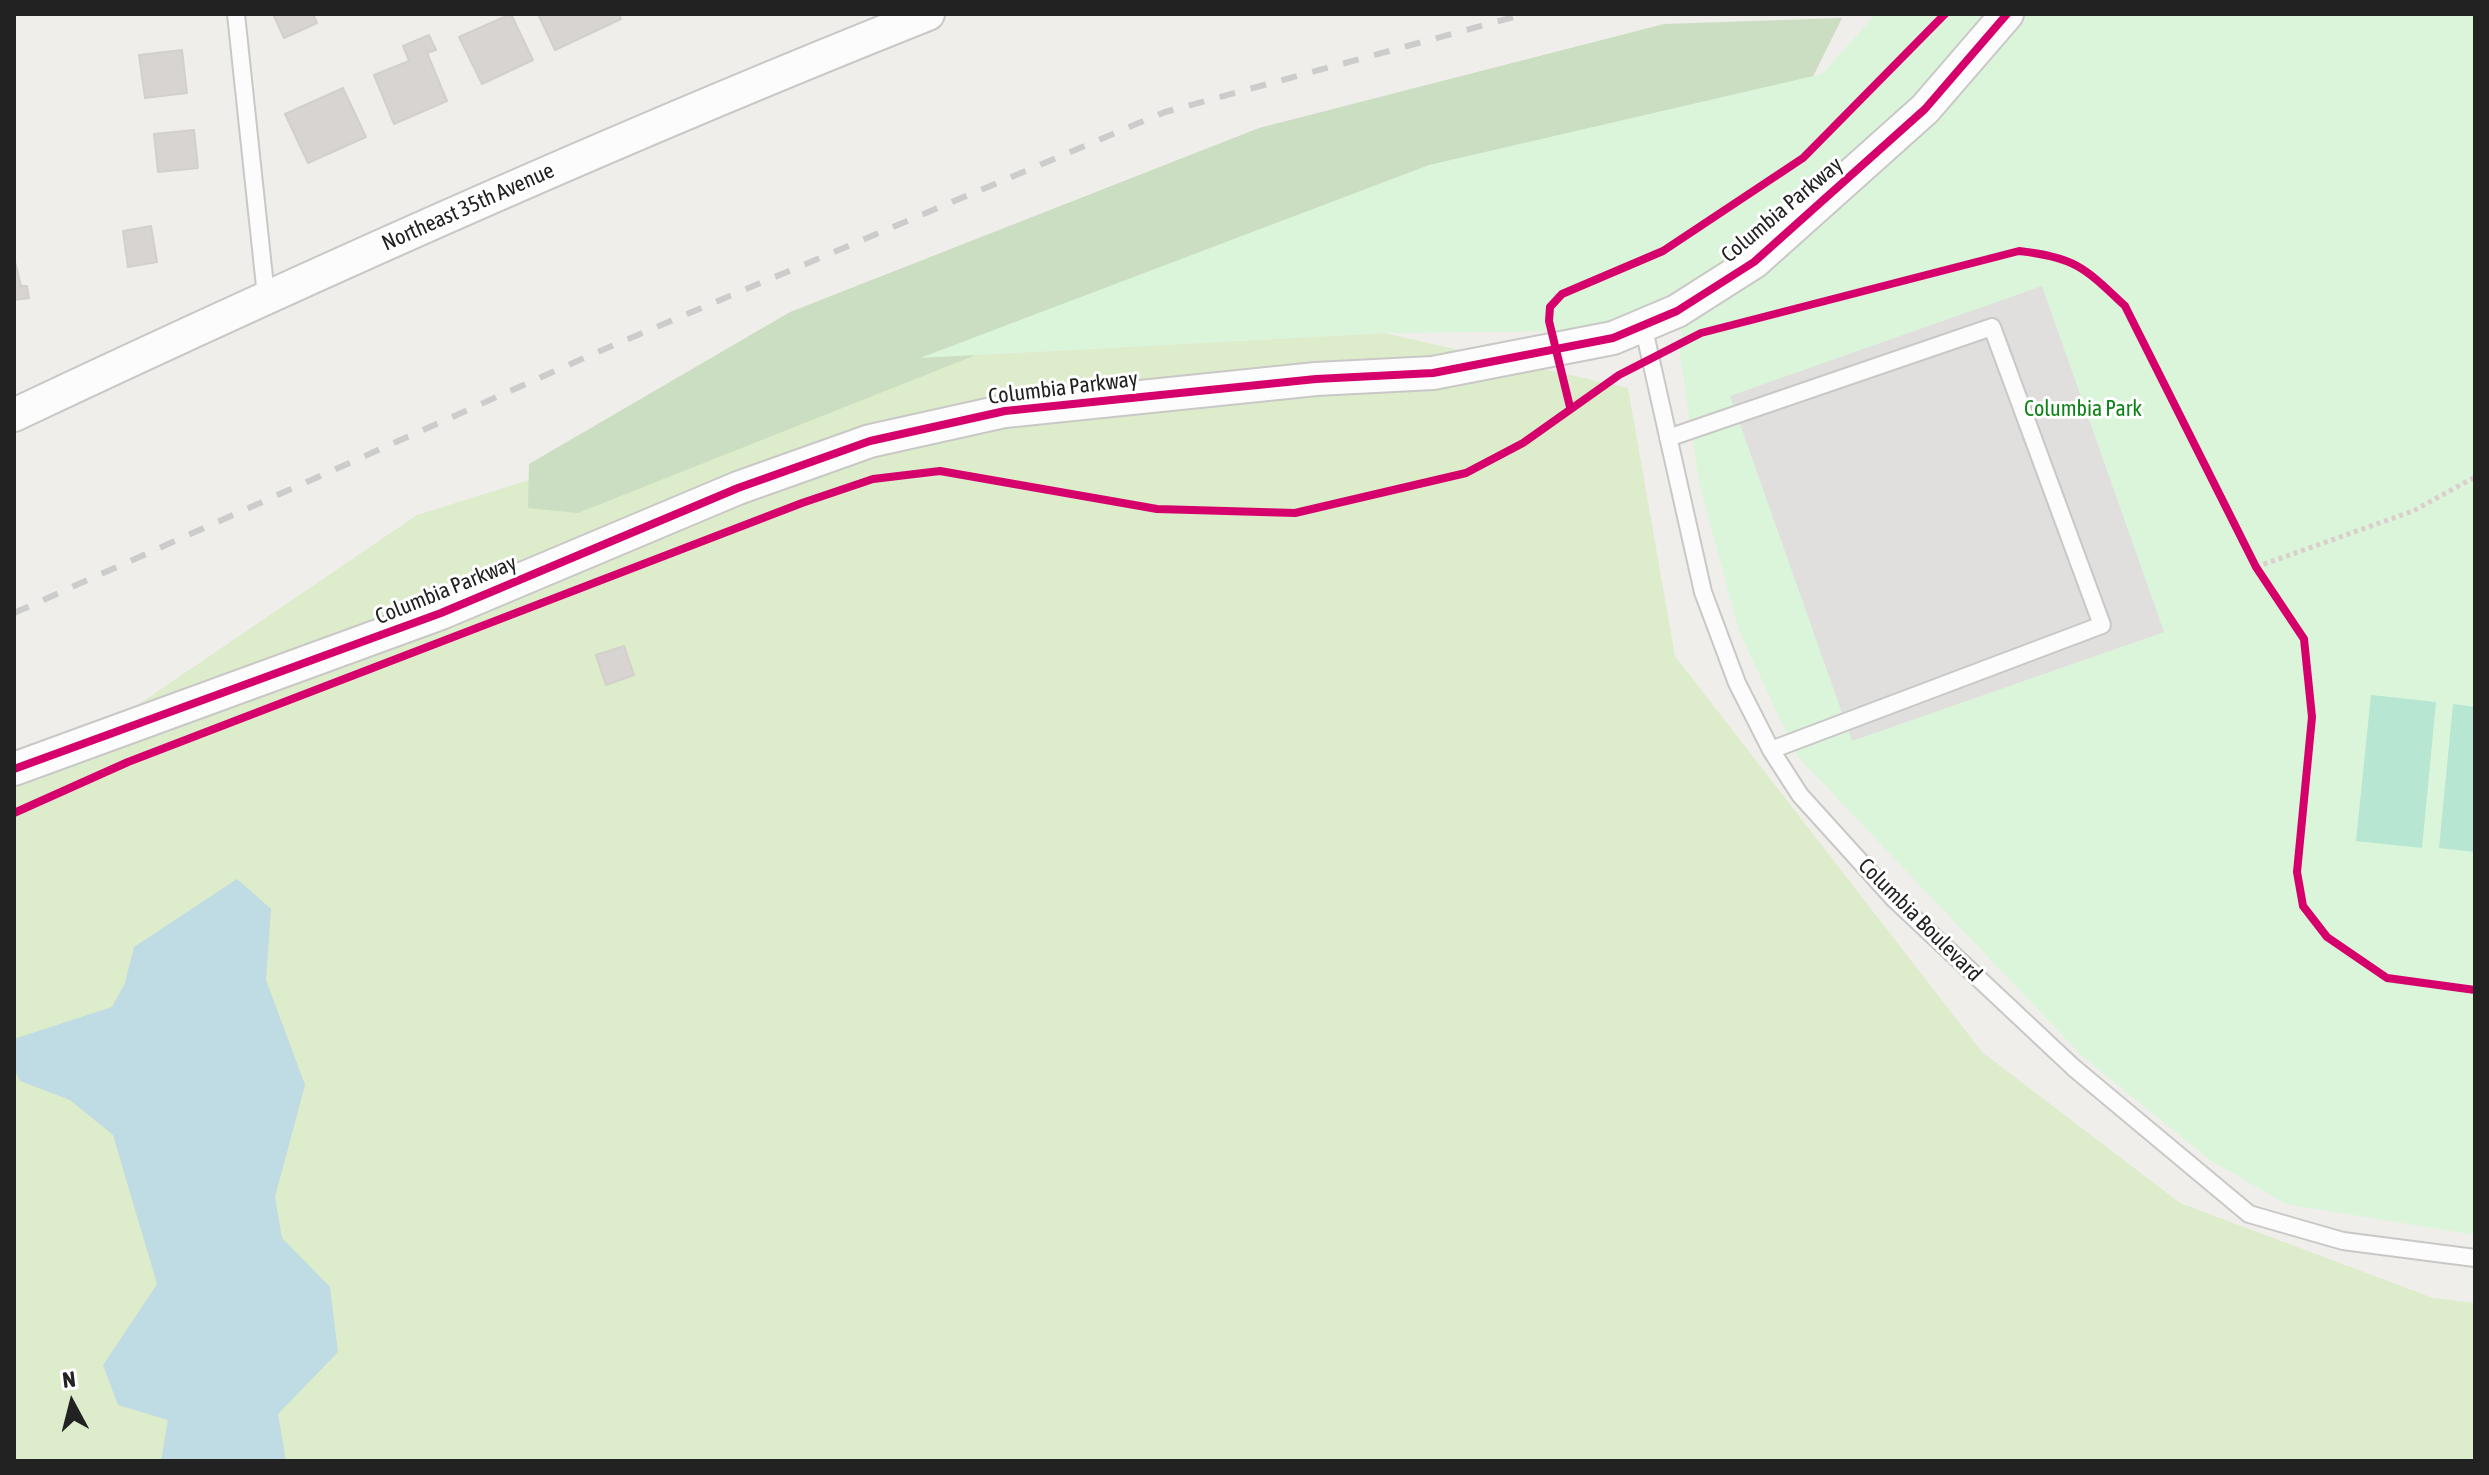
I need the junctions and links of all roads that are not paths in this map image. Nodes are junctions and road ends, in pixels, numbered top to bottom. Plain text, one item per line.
1 (236, 14) edge
2 (928, 14) edge
3 (2007, 14) edge
4 (266, 296) junction
5 (1643, 325) junction
6 (14, 415) edge
7 (1668, 438) junction
8 (1771, 750) junction
9 (14, 769) edge
10 (2475, 1258) edge

1 - 4 lane
2 - 4 street, Northeast 35th Avenue
3 - 5 street, Columbia Parkway
4 - 6 street, Northeast 35th Avenue
5 - 7 lane, Columbia Boulevard
5 - 9 street, Columbia Parkway
7 - 8 lane, Columbia Boulevard
7 - 8 lane
8 - 10 lane, Columbia Boulevard

